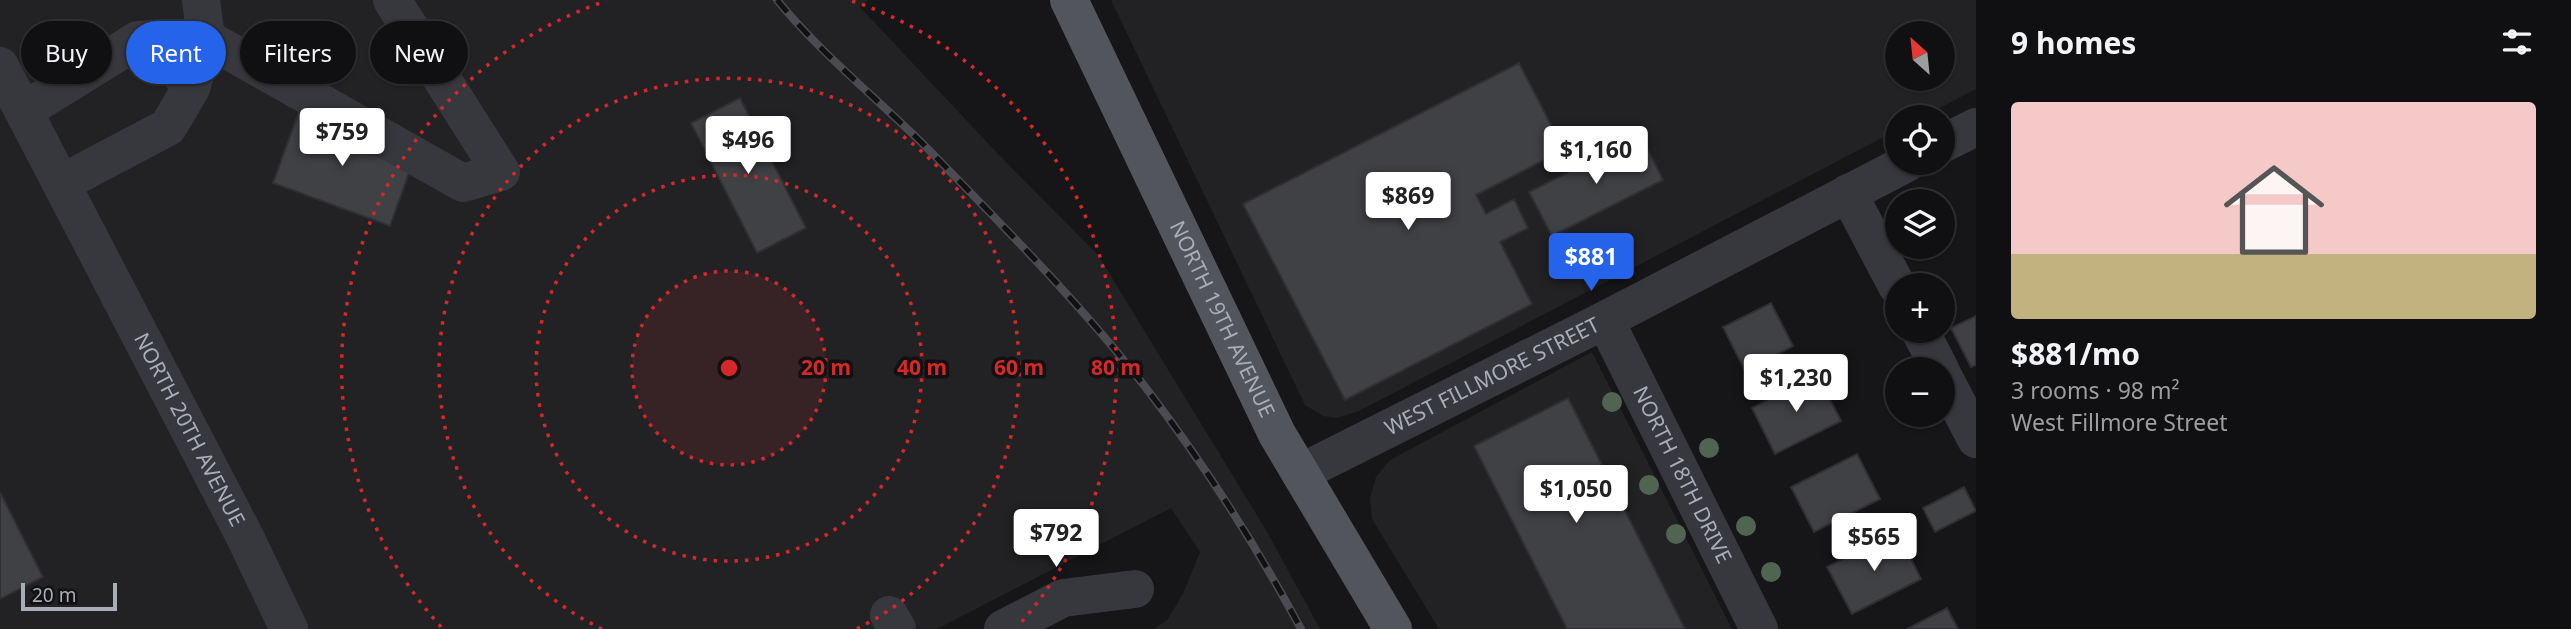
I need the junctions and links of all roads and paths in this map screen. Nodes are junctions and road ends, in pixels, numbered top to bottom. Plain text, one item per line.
1 (201, 0) edge
2 (392, 0) edge
3 (1069, 0) edge
4 (204, 21) edge
5 (226, 49) edge
6 (1, 66) edge
7 (192, 84) edge
8 (191, 88) junction
9 (25, 110) junction
10 (1976, 127) edge
11 (1955, 138) edge
12 (1885, 174) edge
13 (62, 183) junction
14 (1848, 193) junction
15 (1890, 273) edge
16 (1605, 320) junction
17 (1955, 399) edge
18 (1976, 439) edge
19 (1300, 472) junction
20 (1135, 589) dead end
21 (289, 629) edge
22 (1003, 629) edge
23 (1393, 629) edge
24 (1759, 629) edge

1 - 4 street
2 - 5 street
3 - 19 main road, NORTH 19TH AVENUE
6 - 9 street, NORTH 20TH AVENUE
7 - 8 street
8 - 9 street
8 - 13 street
9 - 13 street, NORTH 20TH AVENUE
10 - 11 street
12 - 14 street, WEST FILLMORE STREET
13 - 21 street, NORTH 20TH AVENUE
14 - 15 street
14 - 16 street, WEST FILLMORE STREET
16 - 19 street, WEST FILLMORE STREET
16 - 24 street, NORTH 18TH DRIVE
17 - 18 street
19 - 23 main road, NORTH 19TH AVENUE
20 - 22 street

